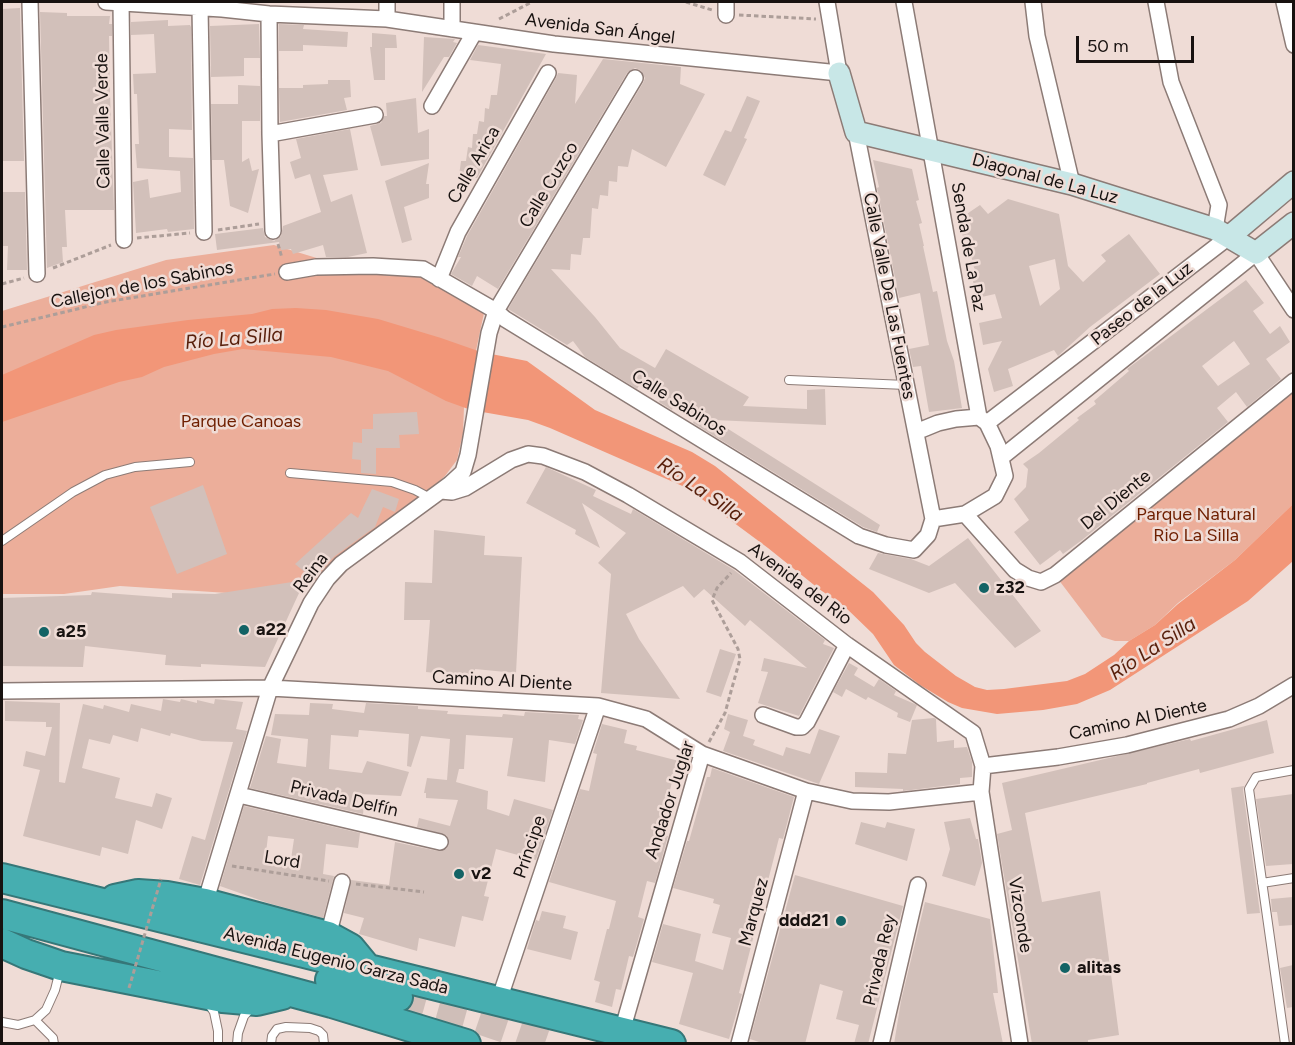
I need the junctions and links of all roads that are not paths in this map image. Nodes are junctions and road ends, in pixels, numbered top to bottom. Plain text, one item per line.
1 (30, 2) edge
2 (116, 2) edge
3 (387, 2) edge
4 (452, 2) edge
5 (827, 2) edge
6 (904, 2) edge
7 (1033, 2) edge
8 (1156, 2) edge
9 (1284, 2) edge
10 (222, 5) edge
11 (200, 8) junction
12 (310, 9) edge
13 (269, 14) junction
14 (387, 19) junction
15 (452, 29) junction
16 (474, 33) junction
17 (1293, 45) edge
18 (548, 73) dead end
19 (839, 74) junction
20 (635, 78) dead end
21 (432, 105) dead end
22 (375, 115) dead end
23 (856, 132) junction
24 (270, 134) junction
25 (931, 149) junction
26 (1293, 182) edge
27 (1072, 184) junction
28 (1293, 223) edge
29 (273, 231) road end
30 (204, 232) dead end
31 (1223, 233) junction
32 (124, 240) dead end
33 (1256, 252) junction
34 (287, 272) road end
35 (37, 274) dead end
36 (439, 279) junction
37 (1293, 310) edge
38 (496, 311) junction
39 (789, 380) dead end
40 (1293, 381) edge
41 (906, 385) junction
42 (983, 420) junction
43 (916, 432) junction
44 (1002, 457) junction
45 (190, 462) dead end
46 (290, 473) dead end
47 (436, 495) junction
48 (965, 514) junction
49 (933, 519) junction
50 (2, 541) edge
51 (847, 645) junction
52 (1293, 685) edge
53 (270, 688) junction
54 (2, 691) edge
55 (598, 705) junction
56 (763, 715) dead end
57 (702, 754) junction
58 (983, 766) junction
59 (1293, 770) edge
60 (806, 791) junction
61 (981, 792) junction
62 (239, 795) junction
63 (440, 842) dead end
64 (2, 878) edge
65 (1293, 878) edge
66 (342, 882) road end
67 (1262, 883) junction
68 (918, 885) dead end
69 (32, 887) junction
70 (98, 902) junction
71 (205, 903) junction
72 (2, 914) edge
73 (328, 936) junction
74 (2, 943) edge
75 (62, 966) junction
76 (367, 969) junction
77 (290, 992) junction
78 (203, 994) junction
79 (398, 997) tunnel mouth
80 (499, 1000) junction
81 (257, 1001) junction
82 (35, 1020) junction
83 (2, 1022) edge
84 (622, 1031) junction
85 (54, 1044) edge
86 (218, 1044) edge
87 (237, 1044) edge
88 (271, 1044) edge
89 (324, 1044) edge
90 (466, 1044) edge
91 (671, 1044) edge
92 (739, 1044) edge
93 (881, 1044) edge
94 (1020, 1044) edge
95 (1285, 1044) edge

1 - 35 street
2 - 11 street, Avenida San Ángel
2 - 32 street, Calle Valle Verde
3 - 14 street
4 - 15 street
5 - 19 street
6 - 25 street, Senda de La Paz
7 - 27 street
8 - 31 street
9 - 17 street
10 - 11 street, Avenida San Ángel
10 - 13 street, Avenida San Ángel
11 - 30 street
12 - 13 street, Avenida San Ángel
12 - 14 street, Avenida San Ángel
13 - 24 street
14 - 15 street, Avenida San Ángel
15 - 16 street, Avenida San Ángel
16 - 19 street, Avenida San Ángel
16 - 21 street
18 - 36 street, Calle Arica
19 - 23 street, Calle Valle De Las Fuentes
20 - 38 street, Calle Cuzco
22 - 24 street
23 - 25 street, Diagonal de La Luz
23 - 41 street, Calle Valle De Las Fuentes
24 - 29 street
25 - 27 street, Diagonal de La Luz
25 - 42 street, Senda de La Paz
26 - 31 street, Paseo de la Luz
27 - 31 street, Diagonal de La Luz
28 - 33 street, Paseo de la Luz
31 - 33 street, Diagonal de La Luz
31 - 42 street, Paseo de la Luz
33 - 37 street
33 - 44 street, Paseo de la Luz
34 - 36 street, Calle Sabinos
36 - 38 street, Calle Sabinos
38 - 47 street, Reina
38 - 49 street, Calle Sabinos
39 - 41 lane
40 - 48 street, Del Diente
41 - 43 street, Calle Valle De Las Fuentes
42 - 43 street
42 - 44 street, Senda de La Paz
43 - 49 street, Calle Valle De Las Fuentes
44 - 48 street
45 - 50 lane
46 - 47 lane
47 - 51 street, Avenida del Rio
47 - 53 street, Reina
48 - 49 street
51 - 56 street
51 - 58 street, Avenida del Rio
52 - 58 street, Camino Al Diente
53 - 54 street, Camino Al Diente
53 - 55 street, Camino Al Diente
53 - 62 street, Reina
55 - 57 street, Camino Al Diente
55 - 80 street, Príncipe
57 - 60 street, Camino Al Diente
57 - 84 street, Andador Juglar
58 - 61 street, Avenida del Rio
59 - 67 lane
60 - 61 street, Camino Al Diente
60 - 92 street, Marquez
61 - 94 street, Vizconde
62 - 63 street, Privada Delfín
62 - 71 street, Reina
64 - 69 highway, Avenida Eugenio Garza Sada
65 - 67 lane
66 - 73 street
67 - 95 lane
68 - 93 street, Privada Rey
69 - 70 highway, Avenida Eugenio Garza Sada
69 - 79 highway
70 - 71 highway
70 - 76 highway, Avenida Eugenio Garza Sada
71 - 73 highway
72 - 77 highway
73 - 76 highway
74 - 75 highway
75 - 78 highway
75 - 82 lane
76 - 80 highway, Avenida Eugenio Garza Sada
77 - 81 highway
77 - 90 highway
78 - 81 highway
78 - 86 lane
80 - 84 highway, Avenida Eugenio Garza Sada
81 - 87 lane
82 - 83 lane
82 - 85 lane
84 - 91 highway, Avenida Eugenio Garza Sada
88 - 89 lane

